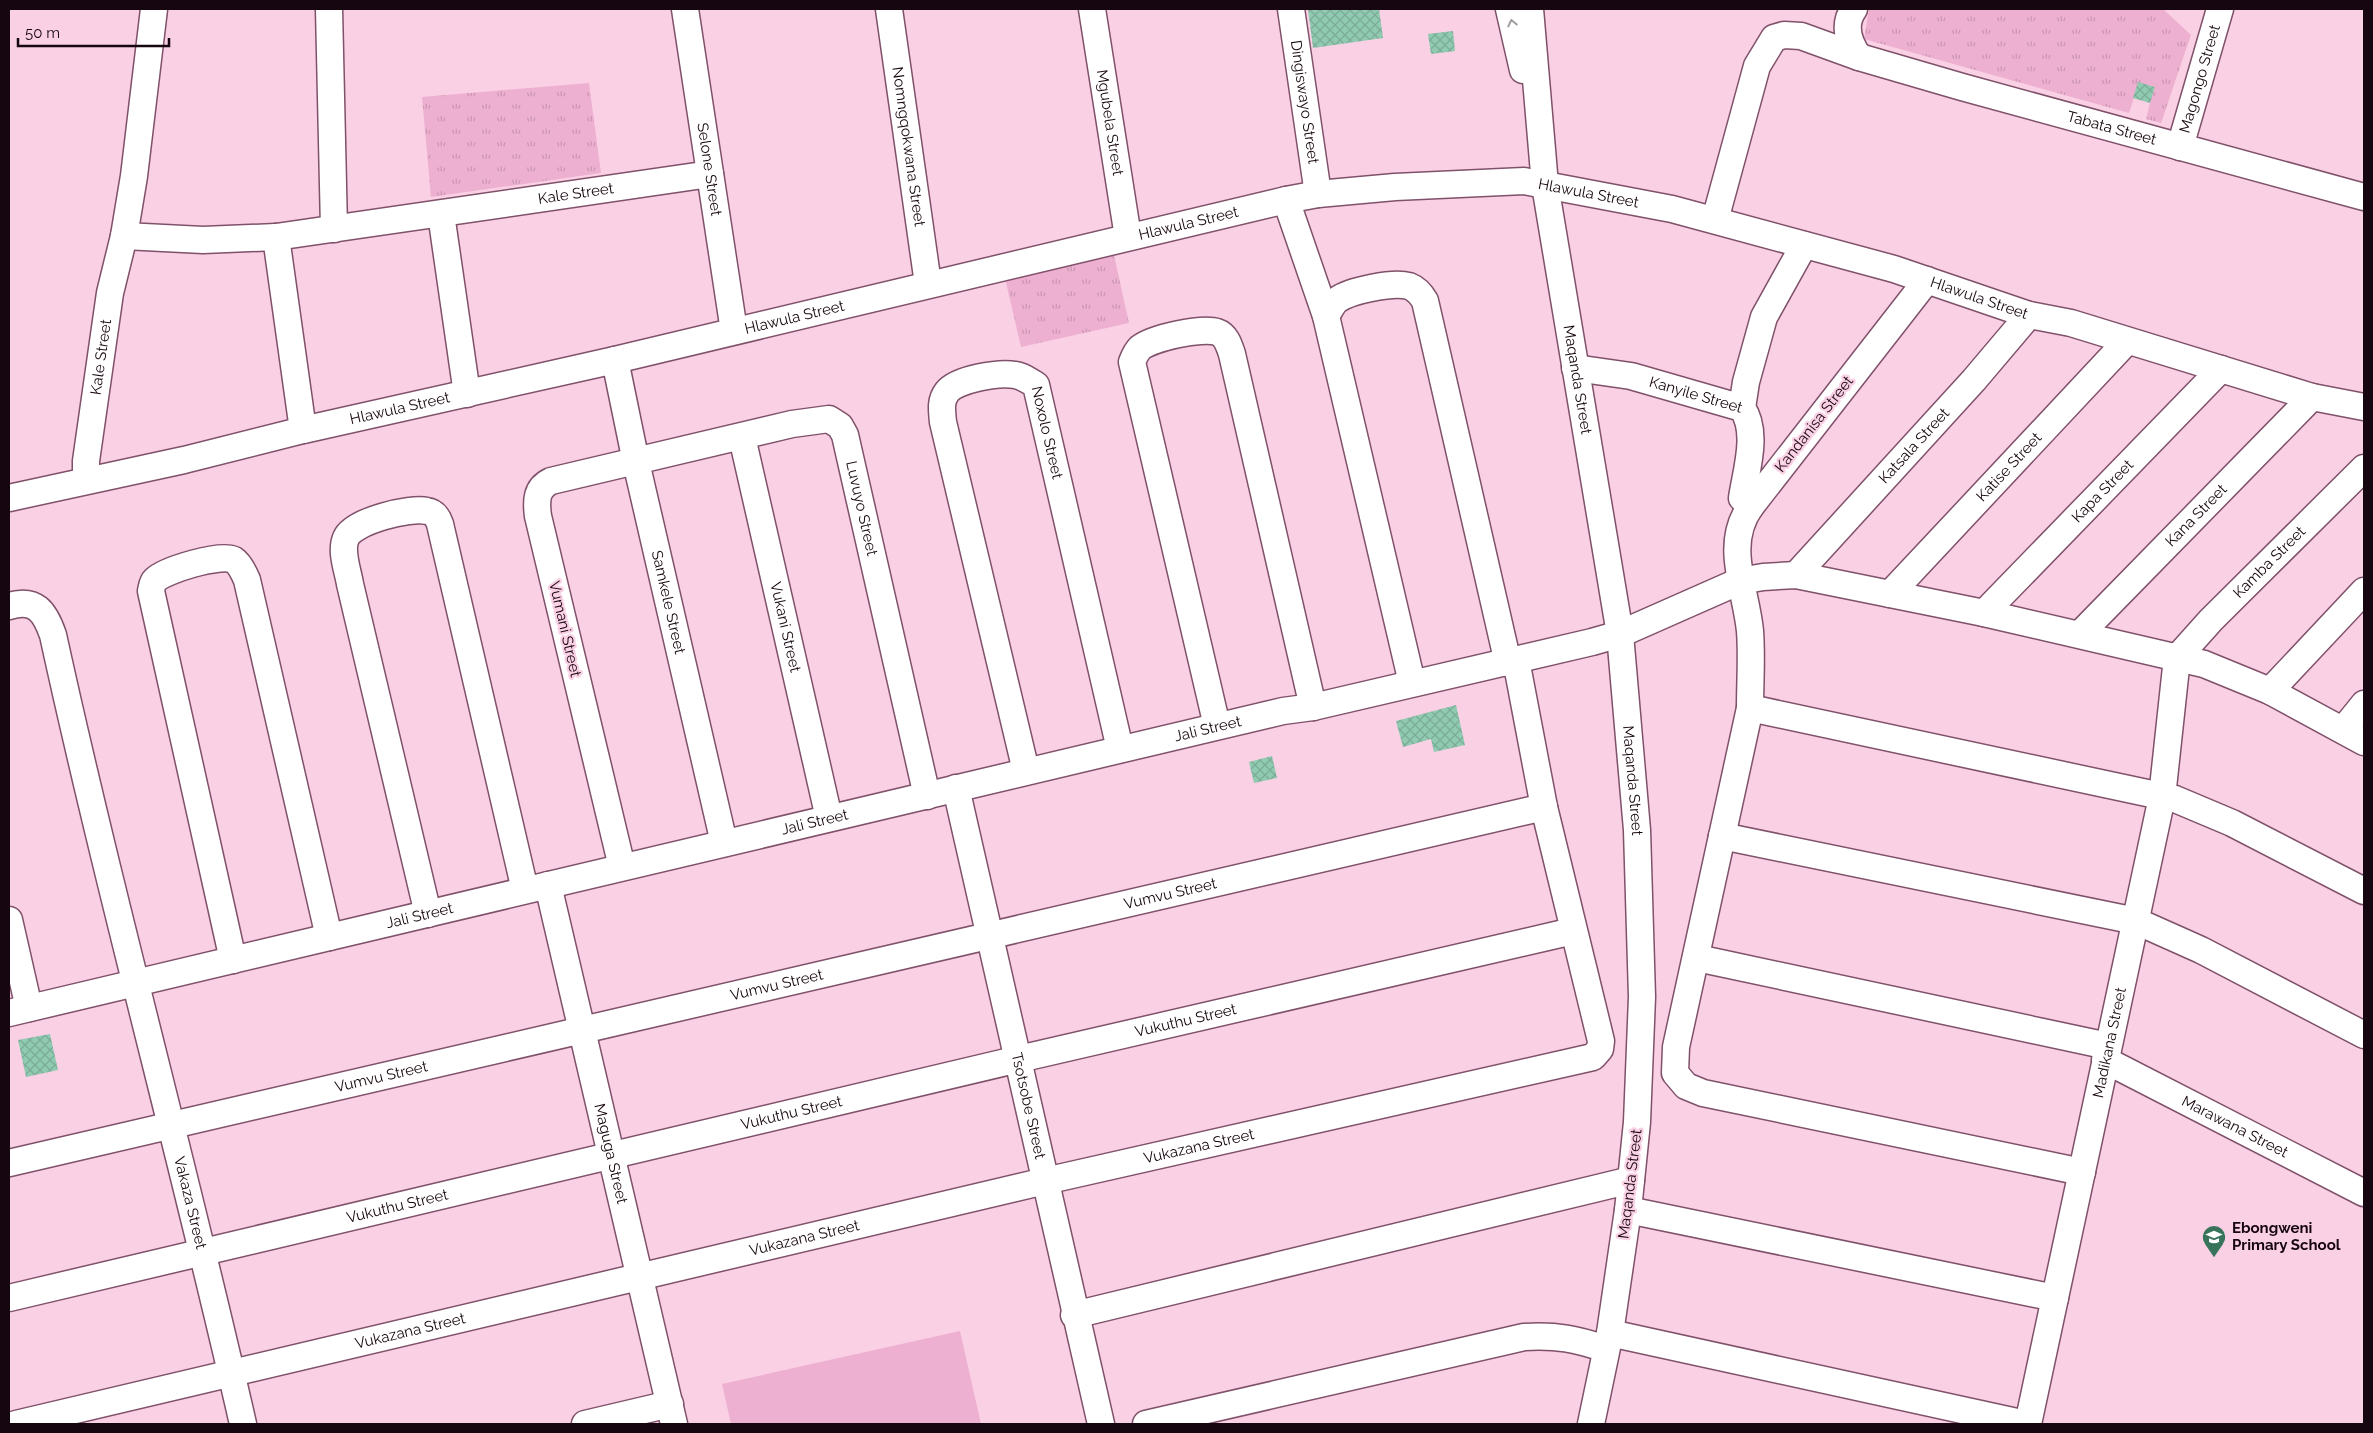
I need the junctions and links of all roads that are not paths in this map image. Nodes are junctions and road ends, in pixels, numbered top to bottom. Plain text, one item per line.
1 (154, 9) edge
2 (330, 9) edge
3 (685, 9) edge
4 (889, 9) edge
5 (1092, 9) edge
6 (1291, 9) edge
7 (1508, 9) edge
8 (1530, 9) edge
9 (1854, 9) edge
10 (2220, 9) edge
11 (1859, 57) junction
12 (1540, 139) junction
13 (2180, 147) junction
14 (710, 174) junction
15 (1545, 185) junction
16 (1318, 194) junction
17 (2364, 197) edge
18 (1286, 200) junction
19 (441, 214) junction
20 (1715, 220) junction
21 (334, 229) junction
22 (124, 236) junction
23 (276, 237) junction
24 (1128, 237) junction
25 (1804, 245) junction
26 (1927, 280) junction
27 (928, 284) junction
28 (2029, 315) junction
29 (1326, 316) junction
30 (734, 331) junction
31 (2127, 341) junction
32 (615, 360) junction
33 (1575, 368) junction
34 (2221, 369) junction
35 (468, 394) junction
36 (2312, 398) junction
37 (2364, 407) edge
38 (1742, 408) junction
39 (303, 430) junction
40 (742, 437) junction
41 (636, 462) junction
42 (2364, 468) edge
43 (86, 480) junction
44 (9, 498) edge
45 (1751, 506) junction
46 (1796, 576) junction
47 (1740, 581) junction
48 (2364, 591) edge
49 (1890, 594) junction
50 (9, 606) edge
51 (1984, 613) junction
52 (1620, 634) junction
53 (2080, 634) junction
54 (2177, 658) junction
55 (1512, 662) junction
56 (1412, 683) junction
57 (2270, 691) junction
58 (2364, 704) edge
59 (1313, 707) junction
60 (1750, 708) junction
61 (1217, 726) junction
62 (2354, 736) edge
63 (1120, 749) junction
64 (1026, 771) junction
65 (956, 788) junction
66 (927, 796) junction
67 (2162, 797) junction
68 (1544, 807) junction
69 (829, 818) junction
70 (1722, 836) junction
71 (724, 843) junction
72 (622, 867) junction
73 (537, 888) junction
74 (2364, 891) edge
75 (428, 914) junction
76 (9, 920) edge
77 (2136, 921) junction
78 (1573, 931) junction
79 (990, 936) junction
80 (329, 937) junction
81 (1697, 958) junction
82 (233, 960) junction
83 (134, 983) junction
84 (19, 1010) edge
85 (582, 1030) junction
86 (2364, 1035) edge
87 (2107, 1053) junction
88 (1018, 1059) junction
89 (172, 1126) junction
90 (611, 1155) junction
91 (9, 1163) edge
92 (2082, 1172) junction
93 (1631, 1180) junction
94 (1044, 1181) junction
95 (2364, 1193) edge
96 (1628, 1210) junction
97 (203, 1252) junction
98 (640, 1278) junction
99 (9, 1298) edge
100 (2054, 1298) junction
101 (1074, 1315) junction
102 (1608, 1341) junction
103 (232, 1375) junction
104 (672, 1414) edge
105 (16, 1424) edge
106 (243, 1424) edge
107 (585, 1424) edge
108 (1101, 1424) edge
109 (1146, 1424) edge
110 (1592, 1424) edge
111 (2027, 1424) edge

1 - 22 street, Kale Street
2 - 21 street
3 - 14 street, Selone Street
4 - 27 street, Nomngqokwana Street
5 - 24 street, Mgubela Street
6 - 16 street, Dingiswayo Street
12 -> 7 street, Maqanda Street
8 - 12 street, Maqanda Street
9 - 11 street
10 - 13 street, Magongo Street
11 - 13 street, Tabata Street
11 - 20 street, Tabata Street
12 - 15 street, Maqanda Street
13 - 17 street, Tabata Street
14 - 19 street, Kale Street
14 - 30 street, Selone Street
15 - 16 street, Hlawula Street
15 - 20 street, Hlawula Street
15 - 33 street, Maqanda Street
16 - 18 street, Hlawula Street
18 - 24 street, Hlawula Street
18 - 29 street
19 - 21 street, Kale Street
19 - 35 street
20 - 25 street, Hlawula Street
21 - 23 street, Kale Street
22 - 23 street, Kale Street
22 - 43 street, Kale Street
23 - 39 street
24 - 27 street, Hlawula Street
25 - 26 street, Hlawula Street
25 - 38 street
26 - 28 street, Hlawula Street
26 - 45 street, Kandanisa Street
27 - 30 street, Hlawula Street
28 - 31 street, Hlawula Street
28 - 46 street, Katsala Street
29 - 55 street
29 - 56 street
30 - 32 street, Hlawula Street
31 - 34 street, Hlawula Street
31 - 49 street, Katise Street
32 - 35 street, Hlawula Street
32 - 41 street, Samkele Street
33 - 38 street, Kanyile Street
33 - 52 street, Maqanda Street
34 - 36 street, Hlawula Street
34 - 51 street, Kapa Street
35 - 39 street, Hlawula Street
36 - 37 street, Hlawula Street
36 - 53 street, Kana Street
38 - 45 street, Kanyile Street
39 - 43 street, Hlawula Street
40 - 41 street, Luvuyo Street
40 - 66 street, Luvuyo Street
40 - 69 street, Vukani Street
41 - 71 street, Samkele Street
41 - 72 street, Vumani Street
42 - 54 street, Kamba Street
43 - 44 street, Hlawula Street
45 - 47 street, Kandanisa Street
46 - 47 street, Jali Street
46 - 49 street, Jali Street
47 - 52 street, Jali Street
47 - 60 street, Kandanisa Street
48 - 57 street
49 - 51 street, Jali Street
50 - 83 street, Vakaza Street
51 - 53 street, Jali Street
52 - 55 street, Jali Street
52 - 93 street, Maqanda Street
53 - 54 street, Jali Street
54 - 57 street, Jali Street
54 - 67 street, Madikana Street
55 - 56 street, Jali Street
55 - 68 street
56 - 59 street, Jali Street
57 - 62 street, Jali Street
58 - 62 street
59 - 61 street, Jali Street
59 - 61 street
60 - 67 street
60 - 70 street, Kandanisa Street
61 - 63 street, Jali Street
63 - 64 street, Jali Street
63 - 64 street, Noxolo Street
64 - 65 street, Jali Street
65 - 66 street, Jali Street
65 - 79 street, Tsotsobe Street
66 - 69 street, Jali Street
67 - 74 street
67 - 77 street, Madikana Street
68 - 78 street
68 - 79 street, Vumvu Street
69 - 71 street, Jali Street
70 - 77 street
70 - 81 street, Kandanisa Street
71 - 72 street, Jali Street
72 - 73 street, Jali Street
73 - 75 street, Jali Street
73 - 75 street, Maguga Street
73 - 85 street, Maguga Street
75 - 80 street, Jali Street
76 - 84 street
77 - 86 street
77 - 87 street, Madikana Street
78 - 88 street, Vukuthu Street
78 - 94 street, Vukazana Street
79 - 85 street, Vumvu Street
79 - 88 street, Tsotsobe Street
80 - 82 street, Jali Street
80 - 82 street
81 - 87 street, Marawana Street
81 - 92 street, Kandanisa Street
82 - 83 street, Jali Street
83 - 84 street, Jali Street
83 - 89 street, Vakaza Street
85 - 89 street, Vumvu Street
85 - 90 street, Maguga Street
87 - 92 street, Madikana Street
87 - 95 street, Marawana Street
88 - 90 street, Vukuthu Street
88 - 94 street, Tsotsobe Street
89 - 91 street, Vumvu Street
89 - 97 street, Vakaza Street
90 - 97 street, Vukuthu Street
90 - 98 street, Maguga Street
92 - 100 street, Madikana Street
93 - 96 street, Maqanda Street
93 - 101 street
94 - 98 street, Vukazana Street
94 - 101 street, Tsotsobe Street
96 - 100 street
96 - 102 street, Maqanda Street
97 - 99 street, Vukuthu Street
97 - 103 street, Vakaza Street
98 - 103 street, Vukazana Street
98 - 104 street, Maguga Street
100 - 111 street, Madikana Street
101 - 108 street, Tsotsobe Street
102 - 109 street
102 - 110 street, Maqanda Street
102 - 111 street
103 - 105 street, Vukazana Street
103 - 106 street, Vakaza Street
104 - 107 street

